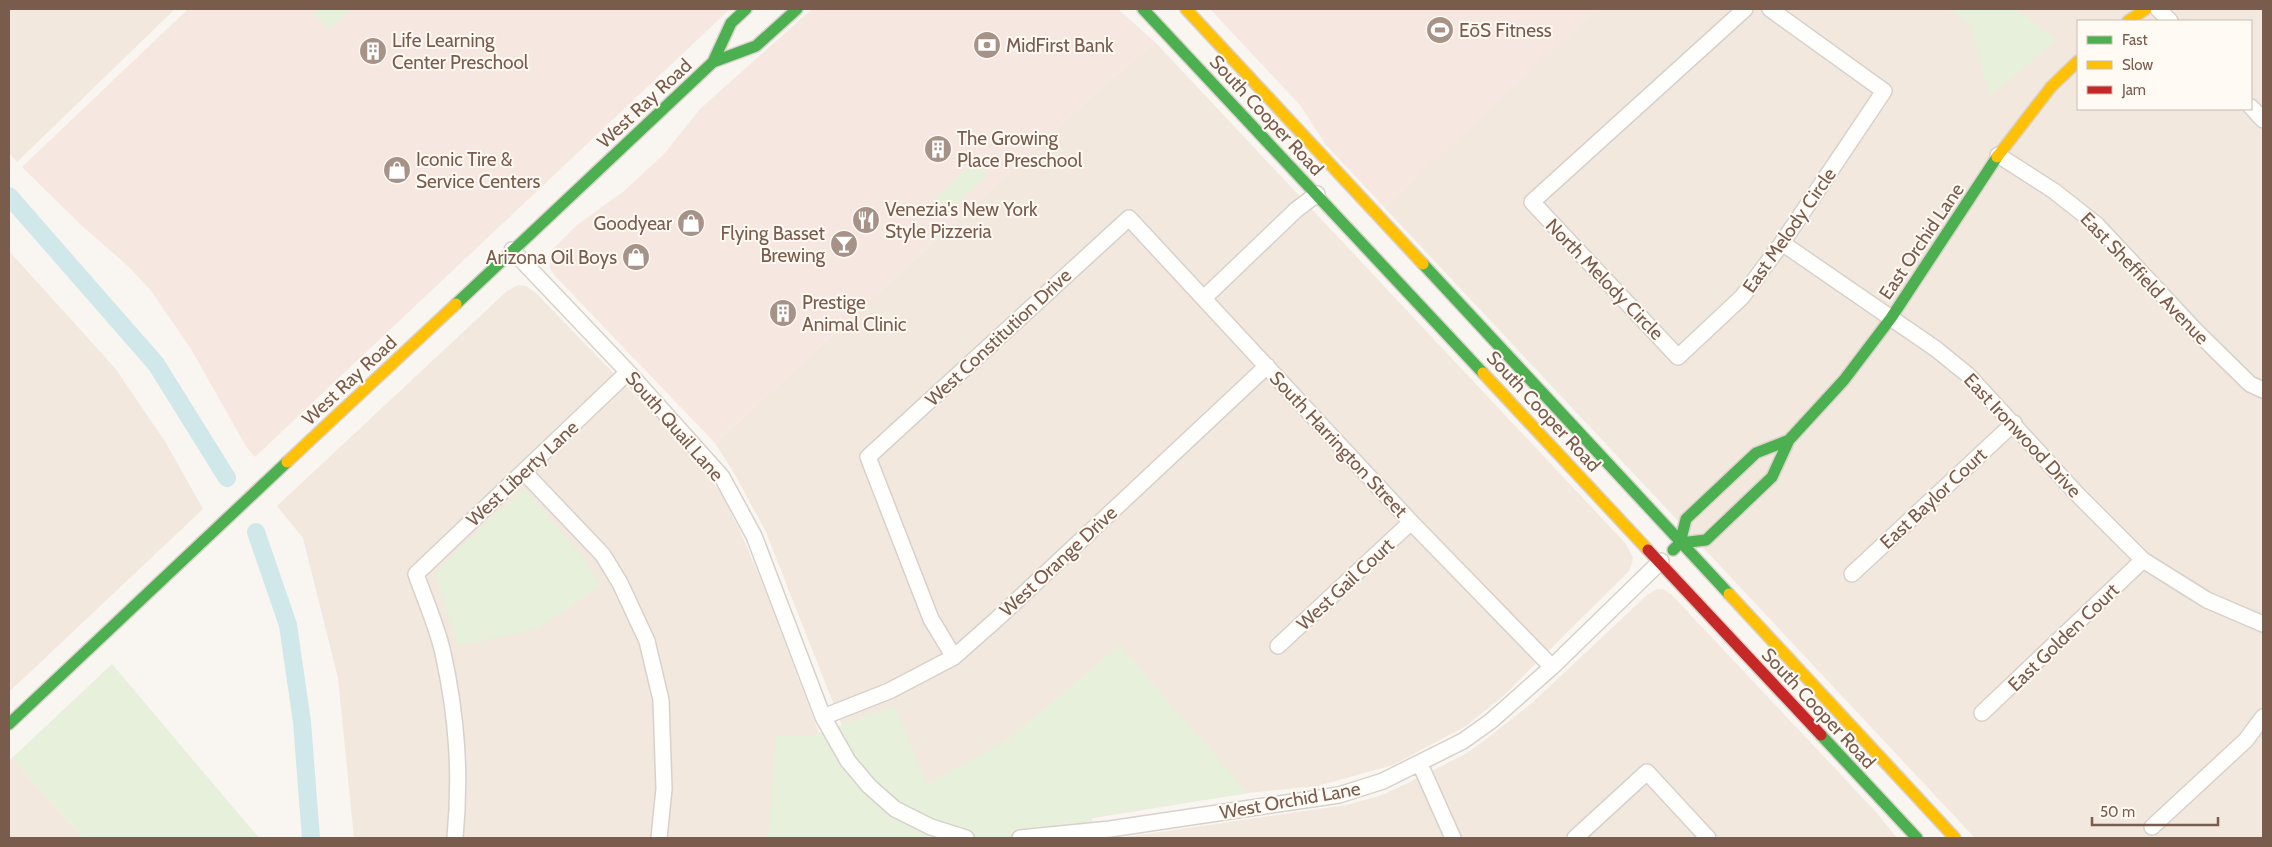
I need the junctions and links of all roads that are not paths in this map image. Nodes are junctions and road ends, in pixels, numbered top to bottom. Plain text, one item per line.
1 (746, 9) edge
2 (797, 9) edge
3 (1143, 9) edge
4 (1186, 9) edge
5 (1744, 9) edge
6 (1770, 9) edge
7 (2146, 9) edge
8 (2158, 9) edge
9 (2130, 20) edge
10 (2169, 20) edge
11 (713, 62) junction
12 (2077, 62) edge
13 (2252, 108) edge
14 (2263, 120) edge
15 (1998, 154) junction
16 (1340, 174) junction
17 (1317, 194) junction
18 (1129, 218) joint
19 (1782, 243) junction
20 (512, 250) junction
21 (1204, 298) junction
22 (1891, 318) junction
23 (1678, 357) joint
24 (1267, 366) junction
25 (628, 372) junction
26 (2263, 390) edge
27 (2014, 423) junction
28 (1790, 440) junction
29 (524, 472) junction
30 (1411, 522) junction
31 (1680, 543) junction
32 (2144, 560) junction
33 (1661, 561) junction
34 (1852, 574) dead end
35 (2263, 624) edge
36 (1278, 646) dead end
37 (954, 656) junction
38 (1552, 667) junction
39 (1982, 713) dead end
40 (823, 717) junction
41 (2263, 717) edge
42 (9, 724) edge
43 (1420, 764) junction
44 (2152, 827) dead end
45 (1110, 834) edge
46 (455, 838) edge
47 (659, 838) edge
48 (966, 838) edge
49 (1020, 838) edge
50 (1454, 838) edge
51 (1575, 838) edge
52 (1708, 838) edge
53 (1917, 838) edge
54 (1955, 838) edge

1 - 11 main road, West Ray Road
2 - 11 main road, West Ray Road
3 - 17 main road, South Cooper Road
4 - 16 main road, South Cooper Road
5 - 23 street, North Melody Circle
6 - 19 street, East Melody Circle
7 - 9 main road
8 - 10 street
11 - 20 main road, West Ray Road
12 - 15 main road, East Orchid Lane
13 - 14 street
15 - 22 main road, East Orchid Lane
15 - 26 street, East Sheffield Avenue
16 - 17 main road
16 - 31 main road, South Cooper Road
17 - 21 street
17 - 33 main road, South Cooper Road
18 - 21 street, South Harrington Street
18 - 37 street, West Constitution Drive
19 - 22 street, East Ironwood Drive
19 - 23 street, East Melody Circle
20 - 25 street, South Quail Lane
20 - 42 main road, West Ray Road
21 - 24 street, South Harrington Street
22 - 27 street, East Ironwood Drive
22 - 28 main road, East Orchid Lane
24 - 30 street, South Harrington Street
24 - 37 street, West Orange Drive
25 - 29 street, West Liberty Lane
25 - 40 street, South Quail Lane
27 - 32 street, East Ironwood Drive
27 - 34 street, East Baylor Court
28 - 31 main road, East Orchid Lane
28 - 31 main road, East Orchid Lane
29 - 46 street, West Liberty Lane
29 - 47 street
30 - 36 street, West Gail Court
30 - 38 street, South Harrington Street
31 - 33 main road
31 - 54 main road, South Cooper Road
32 - 35 street, East Ironwood Drive
32 - 39 street, East Golden Court
33 - 38 street, West Orchid Lane
33 - 53 main road, South Cooper Road
37 - 40 street, West Orange Drive
38 - 43 street, West Orchid Lane
40 - 48 street
41 - 44 street
43 - 45 street, West Orchid Lane
43 - 50 street
45 - 49 street, West Orchid Lane
51 - 52 street

